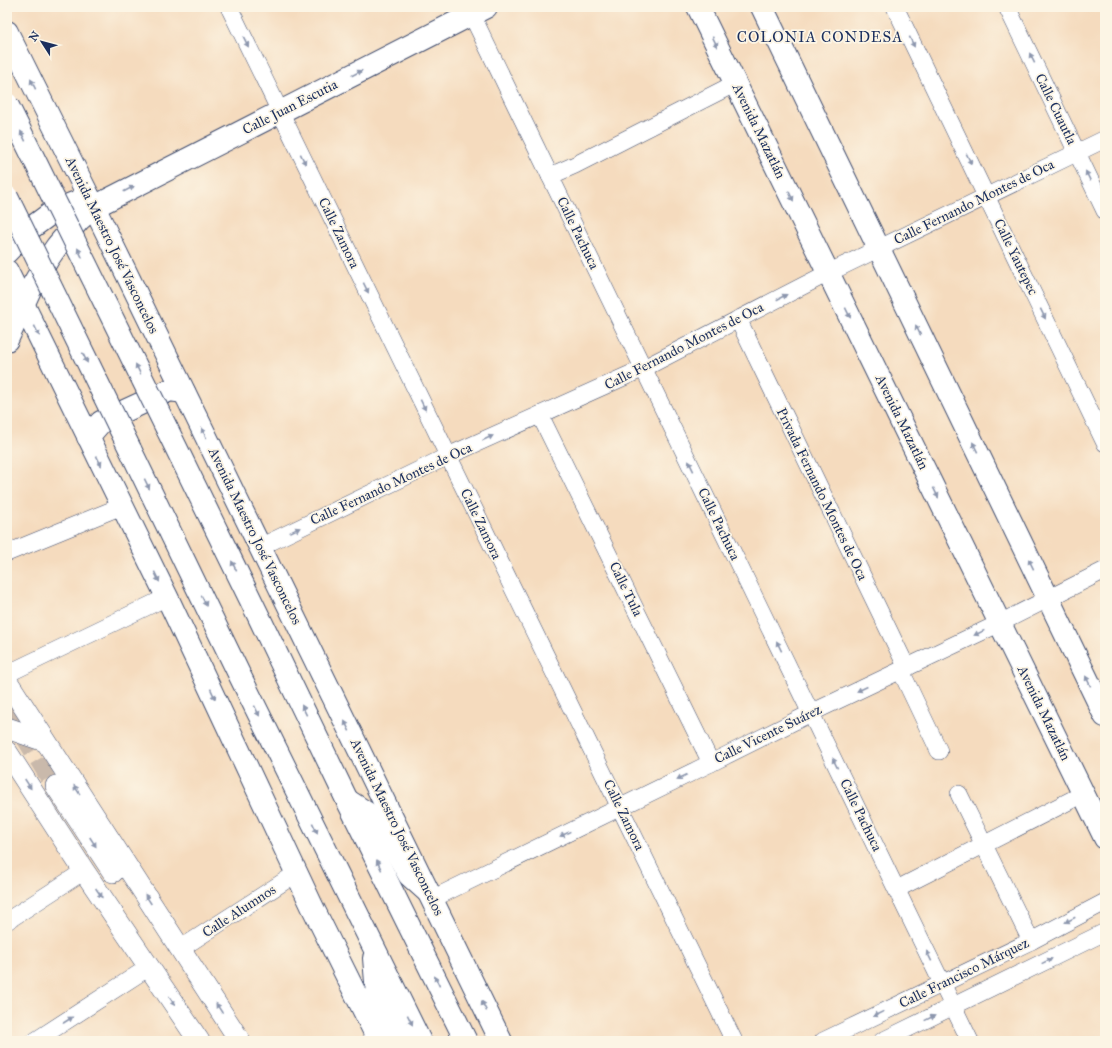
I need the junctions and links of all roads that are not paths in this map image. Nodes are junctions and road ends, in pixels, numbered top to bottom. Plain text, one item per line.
1 (228, 7) edge
2 (698, 7) edge
3 (762, 7) edge
4 (895, 7) edge
5 (1008, 7) edge
6 (476, 9) edge
7 (7, 32) edge
8 (727, 88) junction
9 (7, 104) edge
10 (280, 112) junction
11 (1105, 139) edge
12 (1077, 152) junction
13 (550, 176) junction
14 (986, 196) junction
15 (7, 197) edge
16 (91, 202) junction
17 (1105, 211) edge
18 (879, 248) junction
19 (7, 252) edge
20 (7, 271) edge
21 (828, 273) junction
22 (24, 303) junction
23 (738, 320) junction
24 (7, 340) edge
25 (644, 368) junction
26 (184, 392) junction
27 (540, 415) junction
28 (88, 437) junction
29 (1105, 443) edge
30 (448, 456) junction
31 (122, 506) junction
32 (260, 547) junction
33 (7, 553) edge
34 (1105, 570) edge
35 (167, 597) junction
36 (1048, 599) junction
37 (1000, 623) junction
38 (904, 669) junction
39 (7, 674) edge
40 (7, 681) edge
41 (811, 713) junction
42 (1105, 716) edge
43 (7, 728) edge
44 (45, 741) junction
45 (939, 751) dead end
46 (7, 752) edge
47 (711, 763) junction
48 (56, 786) tunnel mouth
49 (959, 794) dead end
50 (1083, 794) junction
51 (347, 800) junction
52 (620, 807) junction
53 (1105, 838) edge
54 (984, 845) junction
55 (84, 871) junction
56 (297, 873) junction
57 (897, 889) junction
58 (430, 896) junction
59 (1105, 902) edge
60 (7, 921) edge
61 (1105, 932) edge
62 (1031, 941) junction
63 (373, 945) junction
64 (180, 949) junction
65 (149, 966) junction
66 (942, 984) junction
67 (953, 1006) junction
68 (846, 1036) edge
69 (36, 1041) edge
70 (199, 1041) edge
71 (224, 1041) edge
72 (240, 1041) edge
73 (379, 1041) edge
74 (399, 1041) edge
75 (420, 1041) edge
76 (466, 1041) edge
77 (501, 1041) edge
78 (734, 1041) edge
79 (822, 1041) edge
80 (882, 1041) edge
81 (970, 1041) edge

1 -> 10 street, Calle Zamora
2 -> 8 main road, Avenida Mazatlán
3 - 18 main road
4 -> 14 street, Calle Yautepec
12 -> 5 street, Calle Cuautla
10 -> 6 main road, Calle Juan Escutia
6 - 13 street, Calle Pachuca
16 -> 7 main road, Avenida Maestro José Vasconcelos
8 - 13 street
8 -> 21 main road, Avenida Mazatlán
51 -> 9 main road, bridge
16 -> 10 main road, Calle Juan Escutia
10 -> 30 street, Calle Zamora
11 - 12 street, Calle Fernando Montes de Oca
12 - 14 street, Calle Fernando Montes de Oca
17 -> 12 street, Calle Cuautla
13 - 25 street, Calle Pachuca
14 - 18 street, Calle Fernando Montes de Oca
14 -> 29 street, Calle Yautepec
15 -> 63 main road, bridge
16 - 19 main road
16 - 22 main road
16 - 26 main road, Avenida Maestro José Vasconcelos
18 - 21 street, Calle Fernando Montes de Oca
36 -> 18 main road
20 - 22 main road
23 -> 21 street, Calle Fernando Montes de Oca
21 -> 37 main road, Avenida Mazatlán
22 - 24 main road
22 -> 28 main road
23 - 25 street, Calle Fernando Montes de Oca
23 - 38 street, Privada Fernando Montes de Oca
25 - 27 street, Calle Fernando Montes de Oca
41 -> 25 street, Calle Pachuca
26 - 28 main road
32 -> 26 main road, Avenida Maestro José Vasconcelos
30 -> 27 street, Calle Fernando Montes de Oca
27 - 47 street, Calle Tula
28 -> 31 main road
32 -> 30 street, Calle Fernando Montes de Oca
30 - 52 street, Calle Zamora
31 - 33 street
31 -> 35 main road
58 -> 32 main road, Avenida Maestro José Vasconcelos
34 - 36 street, Calle Vicente Suárez
35 - 39 street
35 -> 56 main road
36 - 37 street, Calle Vicente Suárez
42 -> 36 main road
37 -> 38 street, Calle Vicente Suárez
37 - 50 main road, Avenida Mazatlán
38 -> 41 street, Calle Vicente Suárez
38 - 45 street, Privada Fernando Montes de Oca
40 - 44 street
41 - 47 street, Calle Vicente Suárez
57 -> 41 street, Calle Pachuca
43 - 44 street
64 -> 44 street
46 -> 55 street
47 -> 52 street, Calle Vicente Suárez
48 -> 71 street
49 - 54 street
50 - 53 main road, Avenida Mazatlán
50 - 54 street
51 - 58 main road
76 -> 51 main road
52 -> 58 street, Calle Vicente Suárez
52 - 78 street, Calle Zamora
54 - 57 street
54 - 62 street
55 - 60 street
55 -> 65 street
56 - 64 street, Calle Alumnos
56 - 73 main road
66 -> 57 street, Calle Pachuca
77 -> 58 main road, Avenida Maestro José Vasconcelos
59 -> 62 street, Calle Francisco Márquez
67 -> 61 street, Calle Francisco Márquez
62 - 66 street, Calle Francisco Márquez
63 - 74 main road
63 -> 75 main road
72 -> 64 street
69 -> 65 street
65 -> 70 street
66 - 67 street, Calle Pachuca
66 -> 68 street, Calle Francisco Márquez
80 -> 67 street, Calle Francisco Márquez
67 - 81 street, Calle Pachuca
68 - 79 street, Calle Francisco Márquez

